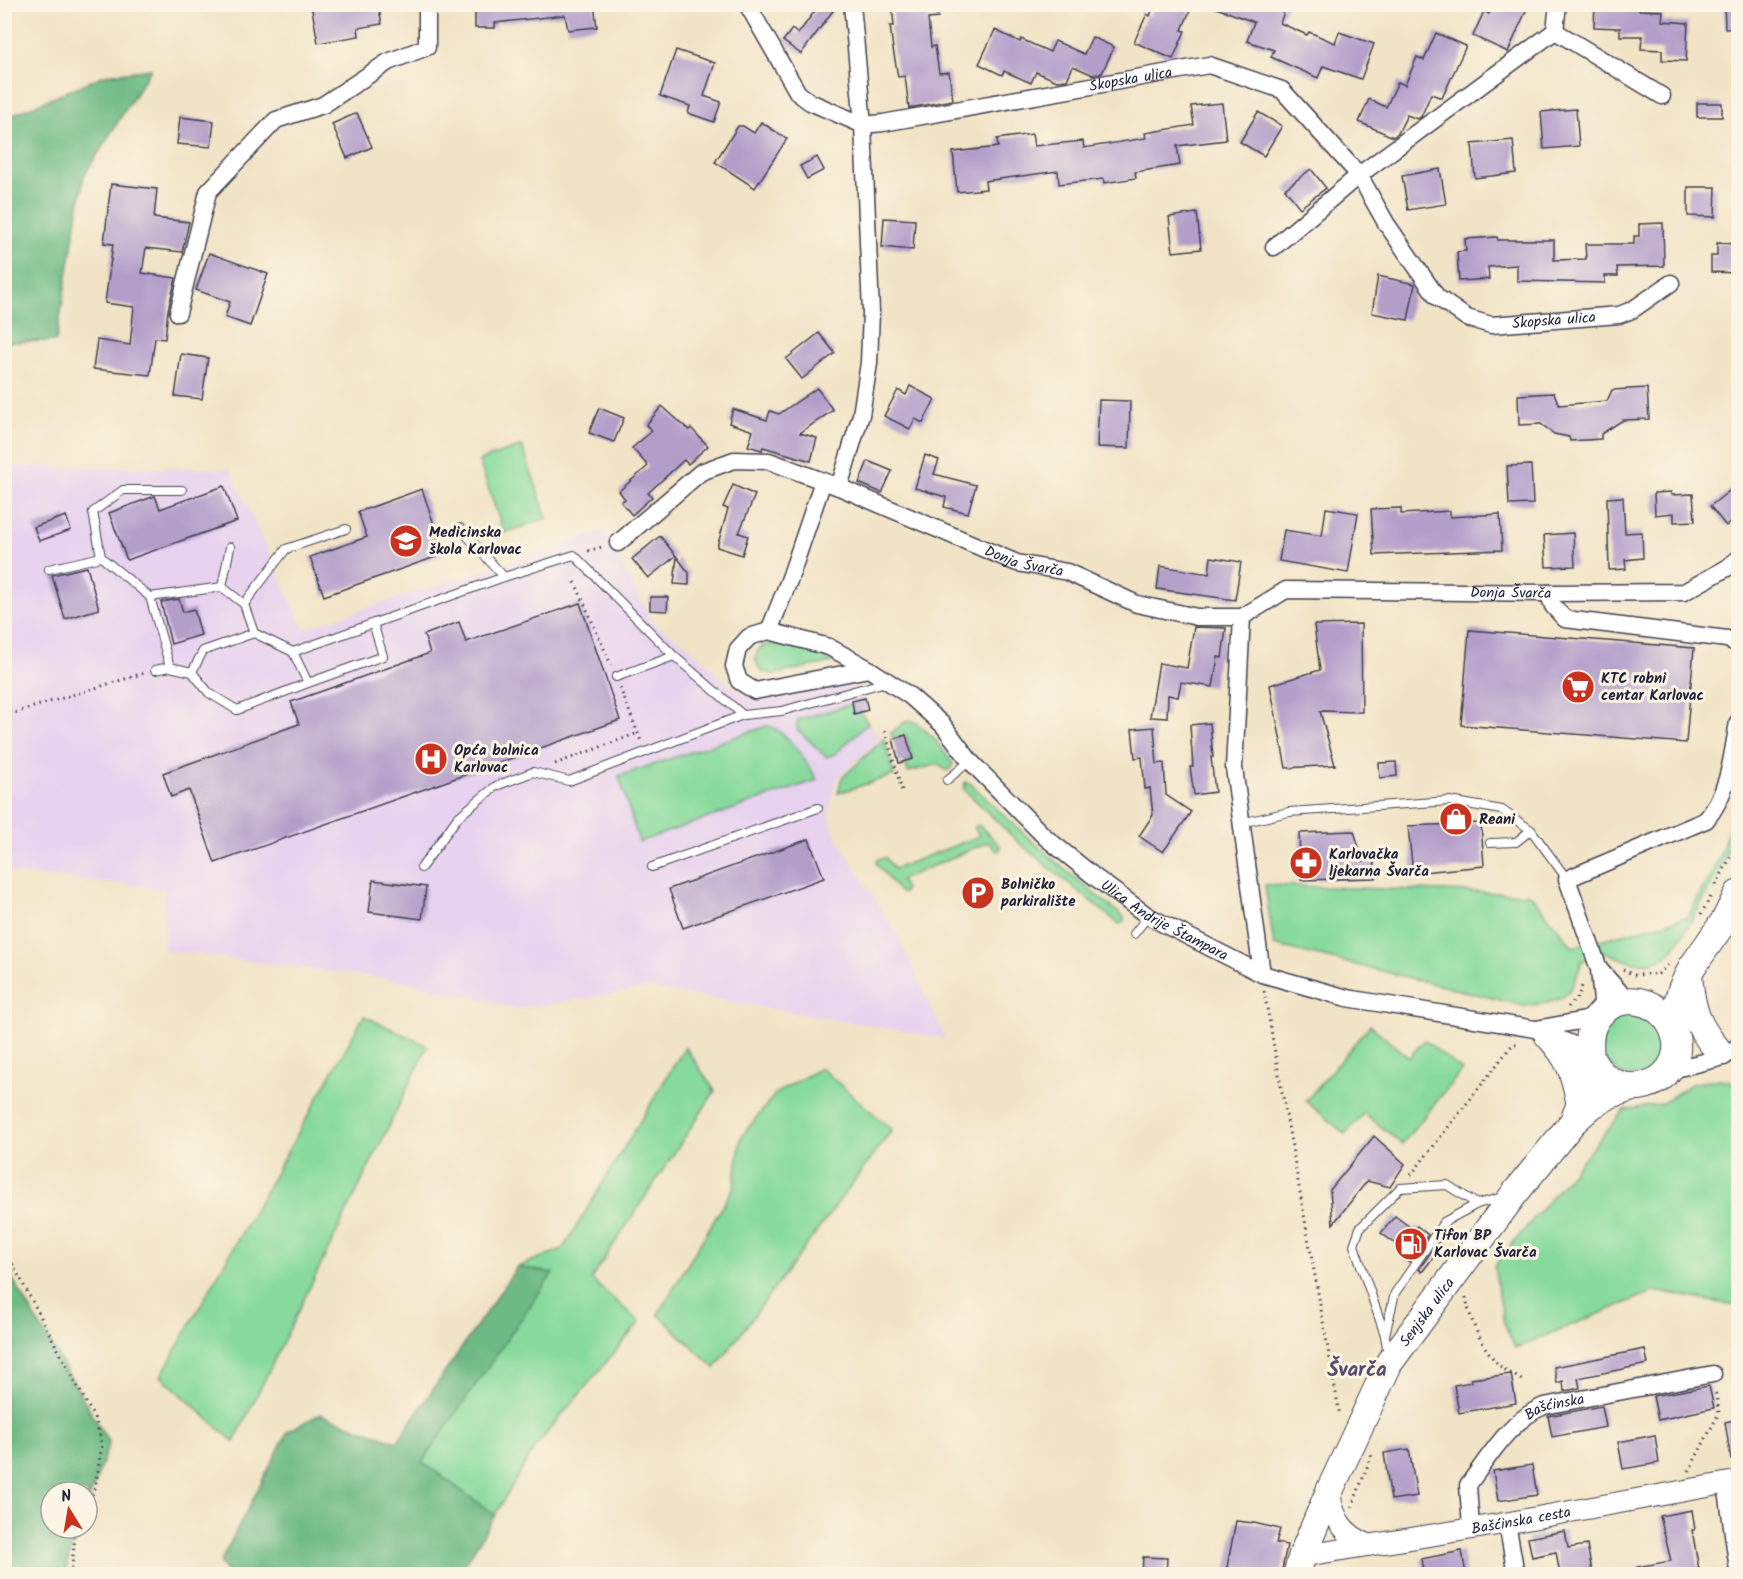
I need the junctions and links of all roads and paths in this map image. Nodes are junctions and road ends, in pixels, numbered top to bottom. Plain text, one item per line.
1 (427, 4) edge
2 (747, 4) edge
3 (852, 4) edge
4 (1558, 4) edge
5 (1555, 31) junction
6 (1662, 96) dead end
7 (863, 124) junction
8 (1359, 175) junction
9 (1274, 247) dead end
10 (1671, 283) dead end
11 (178, 313) dead end
12 (823, 481) junction
13 (839, 487) junction
14 (182, 490) dead end
15 (460, 528) dead end
16 (346, 529) dead end
17 (618, 543) joint
18 (230, 547) dead end
19 (574, 555) junction
20 (101, 557) junction
21 (1738, 559) edge
22 (49, 569) dead end
23 (504, 577) junction
24 (575, 582) dead end
25 (222, 588) junction
26 (1548, 593) junction
27 (150, 597) junction
28 (244, 604) junction
29 (1242, 617) junction
30 (373, 622) junction
31 (769, 631) junction
32 (254, 633) junction
33 (1738, 644) edge
34 (292, 652) junction
35 (674, 656) junction
36 (170, 667) junction
37 (869, 669) junction
38 (155, 670) joint
39 (192, 672) junction
40 (616, 678) junction
41 (890, 681) junction
42 (308, 683) junction
43 (743, 715) junction
44 (4, 716) edge
45 (1738, 722) edge
46 (885, 732) dead end
47 (638, 733) junction
48 (645, 752) junction
49 (970, 761) junction
50 (534, 772) junction
51 (947, 780) dead end
52 (903, 794) dead end
53 (818, 808) dead end
54 (1241, 823) junction
55 (1531, 830) junction
56 (1490, 843) dead end
57 (1738, 843) edge
58 (652, 867) dead end
59 (421, 868) dead end
60 (1567, 879) junction
61 (1727, 889) edge
62 (1711, 896) dead end
63 (1148, 916) junction
64 (1700, 916) dead end
65 (1134, 934) dead end
66 (1683, 968) junction
67 (1599, 969) junction
68 (1262, 974) junction
69 (1628, 1001) junction
70 (1560, 1010) dead end
71 (1603, 1012) junction
72 (1673, 1028) junction
73 (1542, 1032) junction
74 (1521, 1044) dead end
75 (1730, 1048) edge
76 (1591, 1059) junction
77 (1658, 1080) junction
78 (1630, 1088) junction
79 (1576, 1114) junction
80 (1400, 1188) junction
81 (1515, 1193) junction
82 (1476, 1204) junction
83 (4, 1248) edge
84 (1464, 1286) dead end
85 (1385, 1335) junction
86 (1389, 1363) junction
87 (1713, 1374) joint
88 (1523, 1381) dead end
89 (1376, 1445) dead end
90 (1345, 1454) junction
91 (96, 1480) edge
92 (1732, 1482) edge
93 (1678, 1491) junction
94 (1329, 1492) junction
95 (1507, 1522) junction
96 (1341, 1526) junction
97 (1471, 1528) junction
98 (75, 1540) edge
99 (1369, 1545) junction
100 (1299, 1565) edge
101 (1738, 1570) edge
102 (71, 1575) edge
103 (1516, 1575) edge

1 - 11 street
2 - 7 street
3 - 7 street
4 - 5 street
5 - 6 street
5 - 8 street
7 - 8 street, Skopska ulica
7 - 13 street
8 - 9 street
8 - 10 street, Skopska ulica
12 - 13 street, Donja Švarča
12 - 17 street, Donja Švarča
12 - 31 street
13 - 29 street, Donja Švarča
14 - 20 lane
15 - 23 lane
16 - 28 lane
17 - 19 path
18 - 25 lane
19 - 23 lane
19 - 35 lane
20 - 22 lane
20 - 27 lane
21 - 26 street, Donja Švarča
23 - 30 lane
24 - 40 path
25 - 27 lane
25 - 28 lane
26 - 29 street, Donja Švarča
26 - 33 street
27 - 36 lane
28 - 32 lane
29 - 54 street
30 - 34 lane
30 - 42 lane
31 - 37 street, Ulica Andrije Štampara
31 - 37 street
32 - 34 lane
32 - 39 lane
34 - 42 lane
35 - 40 lane
35 - 43 lane
36 - 38 lane
36 - 39 lane
37 - 41 street, Ulica Andrije Štampara
38 - 44 path
39 - 42 lane
40 - 47 path
41 - 43 lane
41 - 49 street, Ulica Andrije Štampara
43 - 48 lane
45 - 60 street
46 - 52 path
47 - 48 path
47 - 50 path
48 - 50 lane
49 - 51 lane
49 - 63 street, Ulica Andrije Štampara
50 - 59 lane
53 - 58 lane
54 - 55 lane
54 - 68 street
55 - 56 lane
55 - 60 lane
57 - 61 path
60 - 67 street
61 - 66 main road
62 - 64 path
63 - 65 lane
63 - 68 street, Ulica Andrije Štampara
66 - 67 path
66 - 69 main road
66 - 72 main road
66 - 75 main road
67 - 69 street
67 - 70 path
67 - 71 street
68 - 73 street, Ulica Andrije Štampara
68 - 90 path
69 - 71 main road
69 - 72 main road
71 - 73 street, Ulica Andrije Štampara
71 - 76 main road
72 - 75 street
72 - 77 main road
73 - 76 street, Ulica Andrije Štampara
73 - 79 main road
74 - 80 path
75 - 77 street
76 - 78 main road
76 - 79 main road, Senjska ulica
77 - 78 main road
78 - 79 main road, Senjska ulica
79 - 81 main road, Senjska ulica
80 - 82 lane
80 - 85 lane
81 - 82 lane
81 - 86 main road, Senjska ulica
82 - 85 lane
83 - 91 path
84 - 88 path
85 - 86 lane
86 - 90 main road, Senjska ulica
87 - 93 path
87 - 97 street, Bašćinska
89 - 96 path
90 - 94 main road, Senjska ulica
92 - 93 street, Bašćinska cesta
92 - 101 street
93 - 95 street, Bašćinska cesta
94 - 96 street
94 - 100 main road, Senjska ulica
95 - 97 street, Bašćinska cesta
95 - 103 street
96 - 99 street
97 - 99 street, Bašćinska cesta
98 - 102 path
99 - 100 street, Bašćinska cesta

